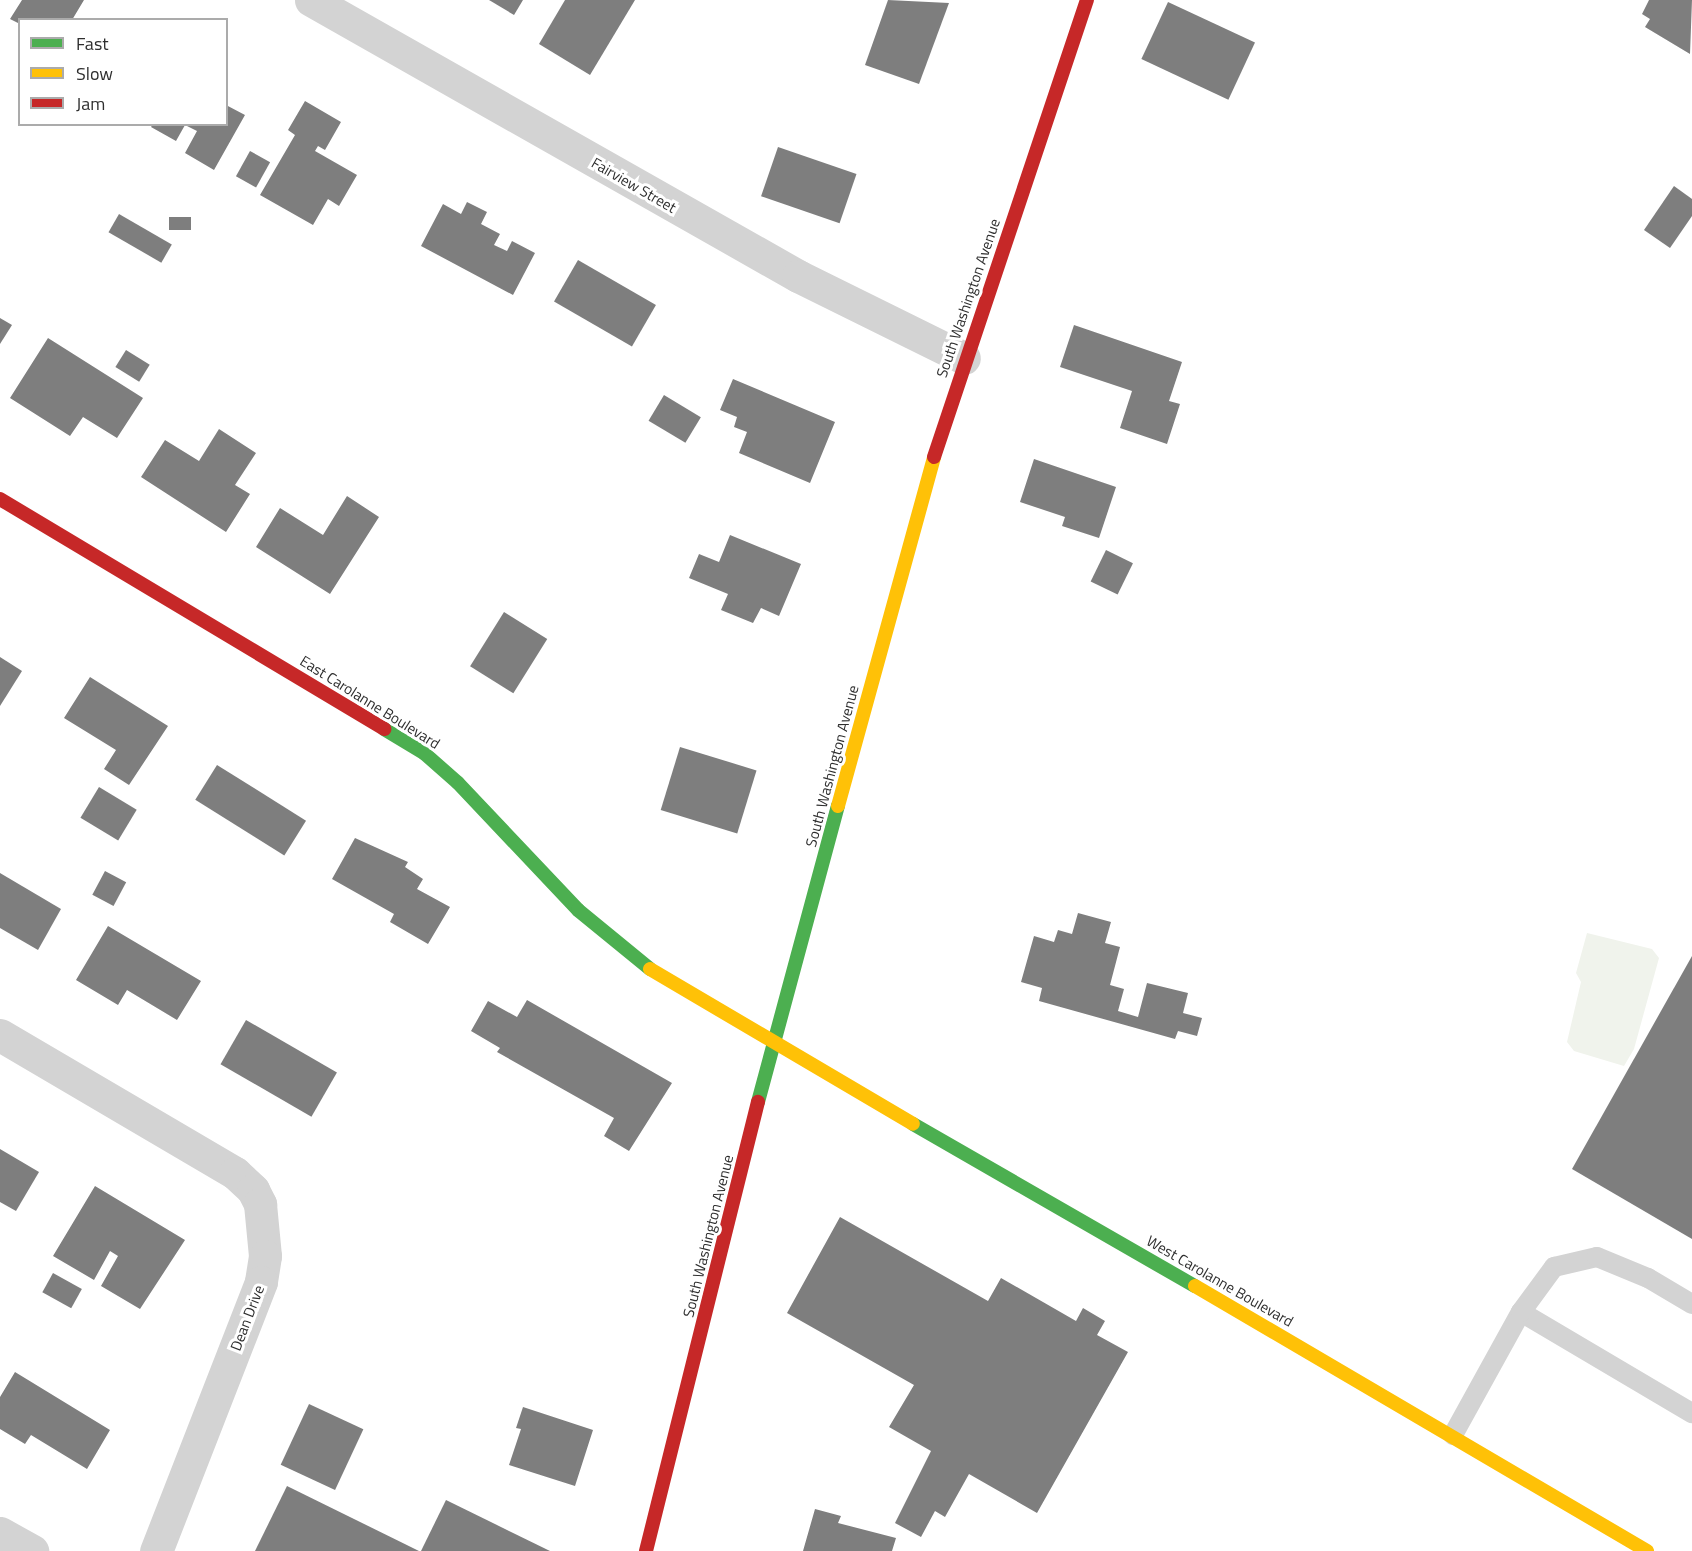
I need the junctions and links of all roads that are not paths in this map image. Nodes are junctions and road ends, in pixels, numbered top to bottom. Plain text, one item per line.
1 (310, 0) edge
2 (1087, 0) edge
3 (964, 358) junction
4 (0, 499) edge
5 (0, 1035) edge
6 (773, 1044) junction
7 (1692, 1304) edge
8 (1521, 1312) junction
9 (1692, 1413) edge
10 (1454, 1435) junction
11 (0, 1533) edge
12 (32, 1551) edge
13 (156, 1551) edge
14 (646, 1551) edge
15 (1647, 1551) edge

1 - 3 street, Fairview Street
2 - 3 street, South Washington Avenue
3 - 6 street, South Washington Avenue
4 - 6 street, East Carolanne Boulevard
5 - 13 street, Dean Drive
6 - 10 street, West Carolanne Boulevard
6 - 14 street, South Washington Avenue
7 - 8 lane
8 - 9 lane
8 - 10 lane
10 - 15 street, West Carolanne Boulevard
11 - 12 street

